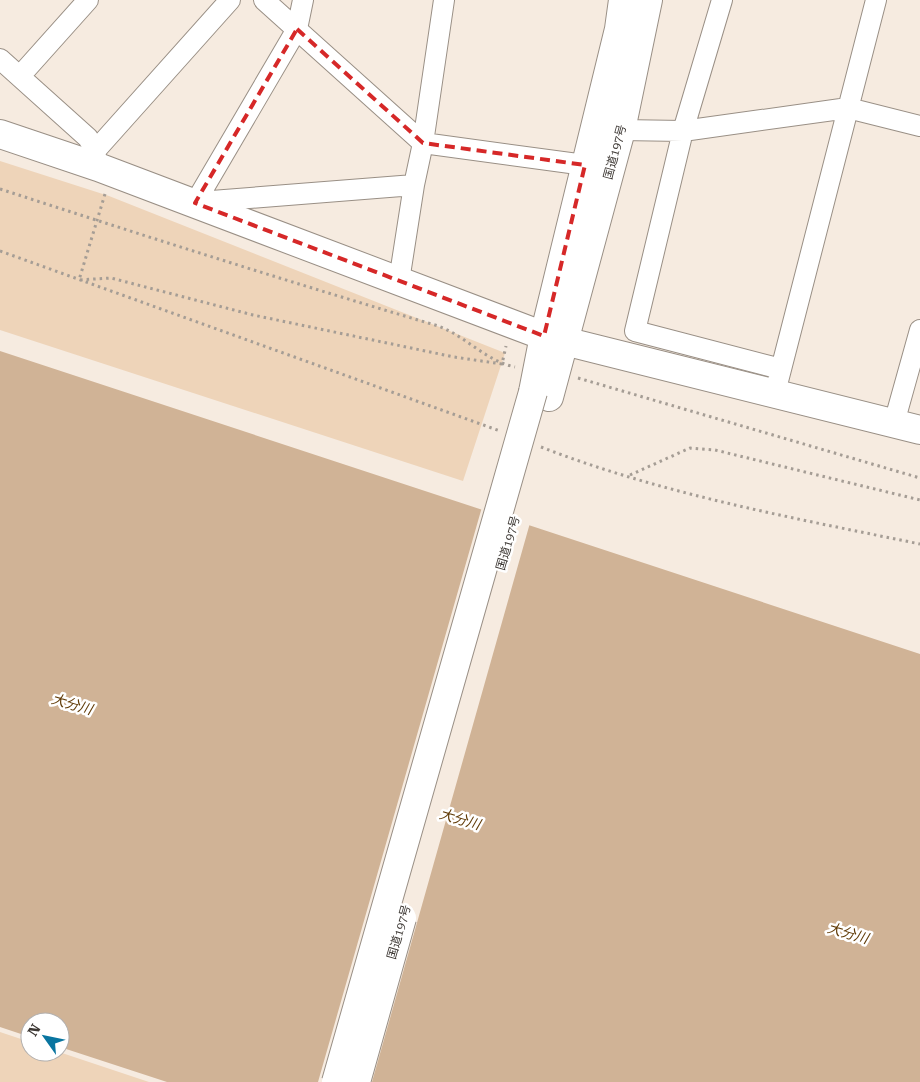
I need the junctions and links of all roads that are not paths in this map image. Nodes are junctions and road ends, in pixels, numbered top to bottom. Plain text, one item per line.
1 (88, 0) edge
2 (230, 0) edge
3 (264, 0) edge
4 (303, 0) edge
5 (444, 0) edge
6 (623, 0) edge
7 (648, 0) edge
8 (722, 0) edge
9 (876, 0) edge
10 (297, 29) junction
11 (0, 59) edge
12 (20, 76) junction
13 (848, 108) junction
14 (920, 126) edge
15 (621, 130) junction
16 (683, 132) junction
17 (0, 134) edge
18 (423, 143) junction
19 (102, 163) junction
20 (585, 165) junction
21 (414, 185) junction
22 (194, 203) junction
23 (399, 281) junction
24 (920, 330) edge
25 (554, 339) junction
26 (778, 382) junction
27 (541, 395) junction
28 (907, 426) edge
29 (336, 1082) edge
30 (356, 1082) edge

1 - 12 street
2 - 19 street
3 - 10 street
4 - 10 street
5 - 18 street
6 - 20 main road, 国道197号
7 - 15 main road, 国道197号
8 - 16 street
9 - 13 street
10 - 18 street
10 - 22 street
11 - 12 street
12 - 19 street
13 - 14 street
13 - 16 street
13 - 26 street
15 - 16 street
15 - 25 main road, 国道197号
16 - 26 street
17 - 19 main road
18 - 20 street
18 - 21 street
19 - 22 main road
20 - 25 main road, 国道197号
21 - 22 street
21 - 23 street
22 - 23 main road
23 - 25 main road
24 - 28 street
25 - 26 main road
25 - 27 main road, 国道197号
26 - 28 main road
27 - 29 main road, 国道197号, bridge
27 - 30 main road, 国道197号, bridge

